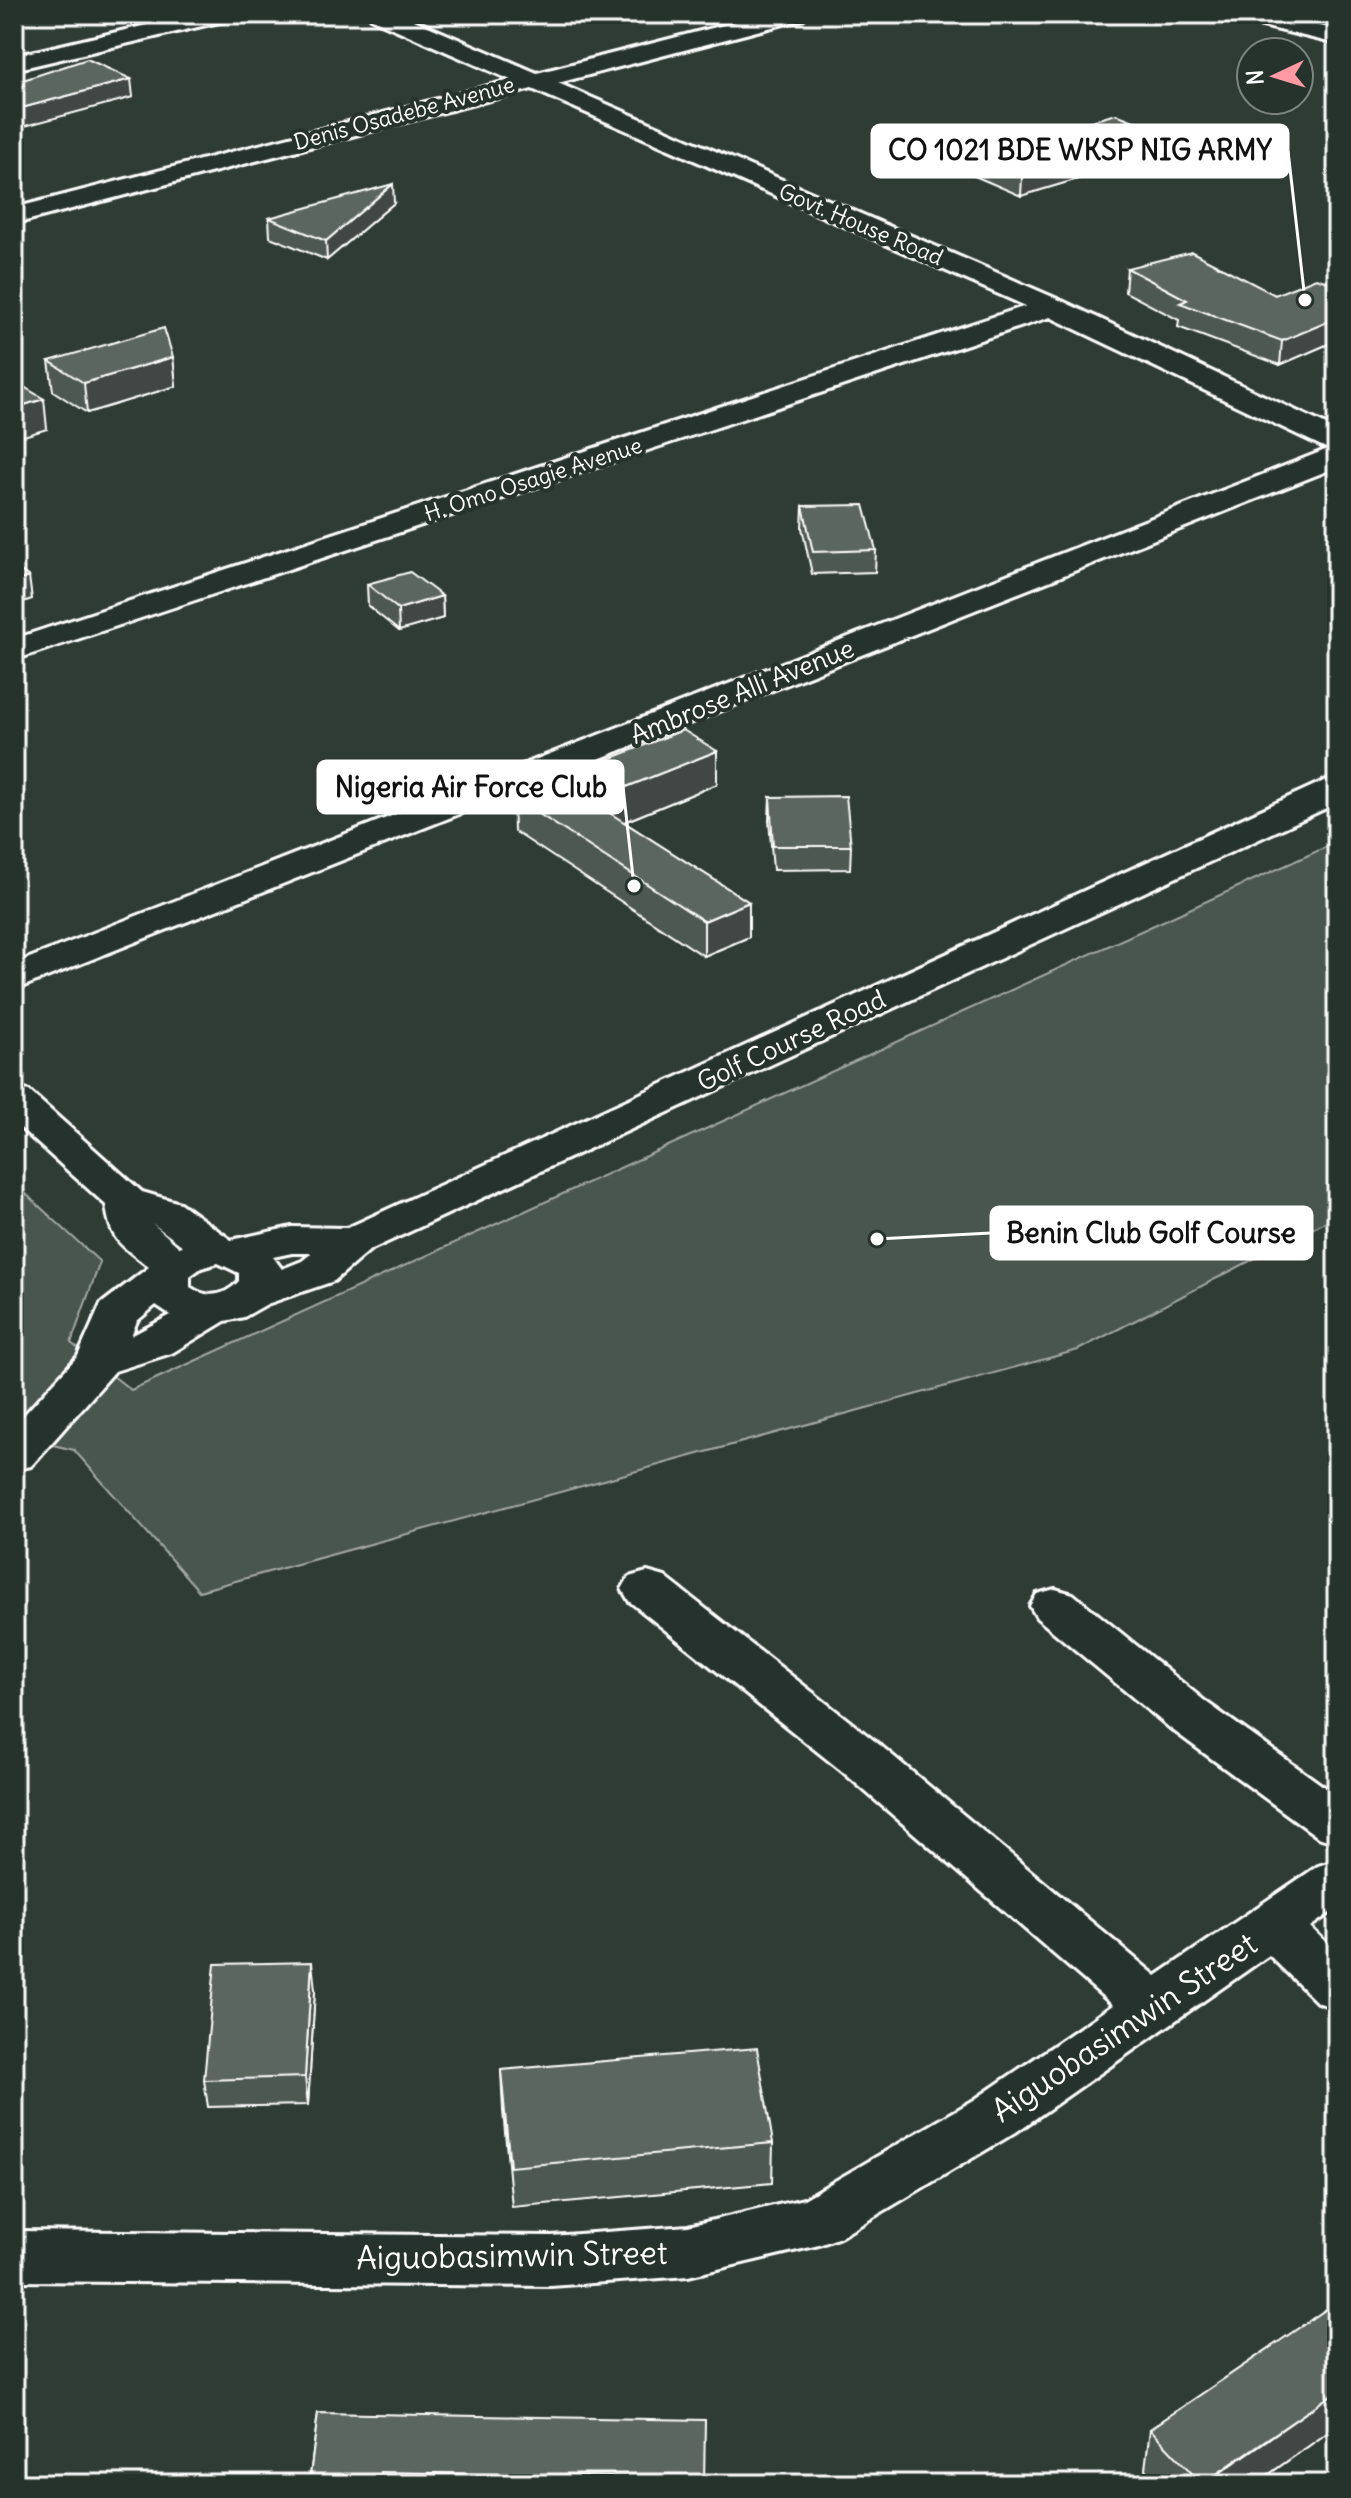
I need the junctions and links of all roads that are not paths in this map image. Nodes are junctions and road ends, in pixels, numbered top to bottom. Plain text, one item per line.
1 (224, 14) edge
2 (380, 14) edge
3 (795, 14) edge
4 (1241, 14) edge
5 (1337, 37) edge
6 (14, 63) edge
7 (529, 80) junction
8 (14, 216) edge
9 (1052, 307) junction
10 (1337, 442) edge
11 (1337, 456) edge
12 (14, 650) edge
13 (1337, 789) edge
14 (14, 978) edge
15 (14, 1100) edge
16 (127, 1201) junction
17 (354, 1241) junction
18 (227, 1251) junction
19 (170, 1271) junction
20 (234, 1302) junction
21 (99, 1361) junction
22 (14, 1455) edge
23 (647, 1589) dead end
24 (1055, 1606) dead end
25 (1337, 1823) edge
26 (1337, 1880) edge
27 (1273, 1925) junction
28 (1337, 1987) edge
29 (1154, 2007) junction
30 (14, 2256) edge

1 - 6 street
2 - 7 street, Govt. House Road
3 - 7 street, Denis Osadebe Avenue
4 - 5 street
7 - 8 street, Denis Osadebe Avenue
7 - 9 street, Govt. House Road
9 - 10 street, Govt. House Road
9 - 12 street, H. Omo Osagie Avenue
11 - 14 street, Ambrose Alli Avenue
13 - 17 street, Golf Course Road
15 - 16 street
16 - 18 street
16 - 19 street
17 - 18 street, Golf Course Road
17 - 20 street
18 - 19 street, Golf Course Road
18 - 20 street
19 - 20 street
19 - 21 street, Golf Course Road
20 - 21 street
21 - 22 street
23 - 29 street
24 - 25 street
26 - 27 street, Aiguobasimwin Street
27 - 28 street
27 - 29 street, Aiguobasimwin Street
29 - 30 street, Aiguobasimwin Street

